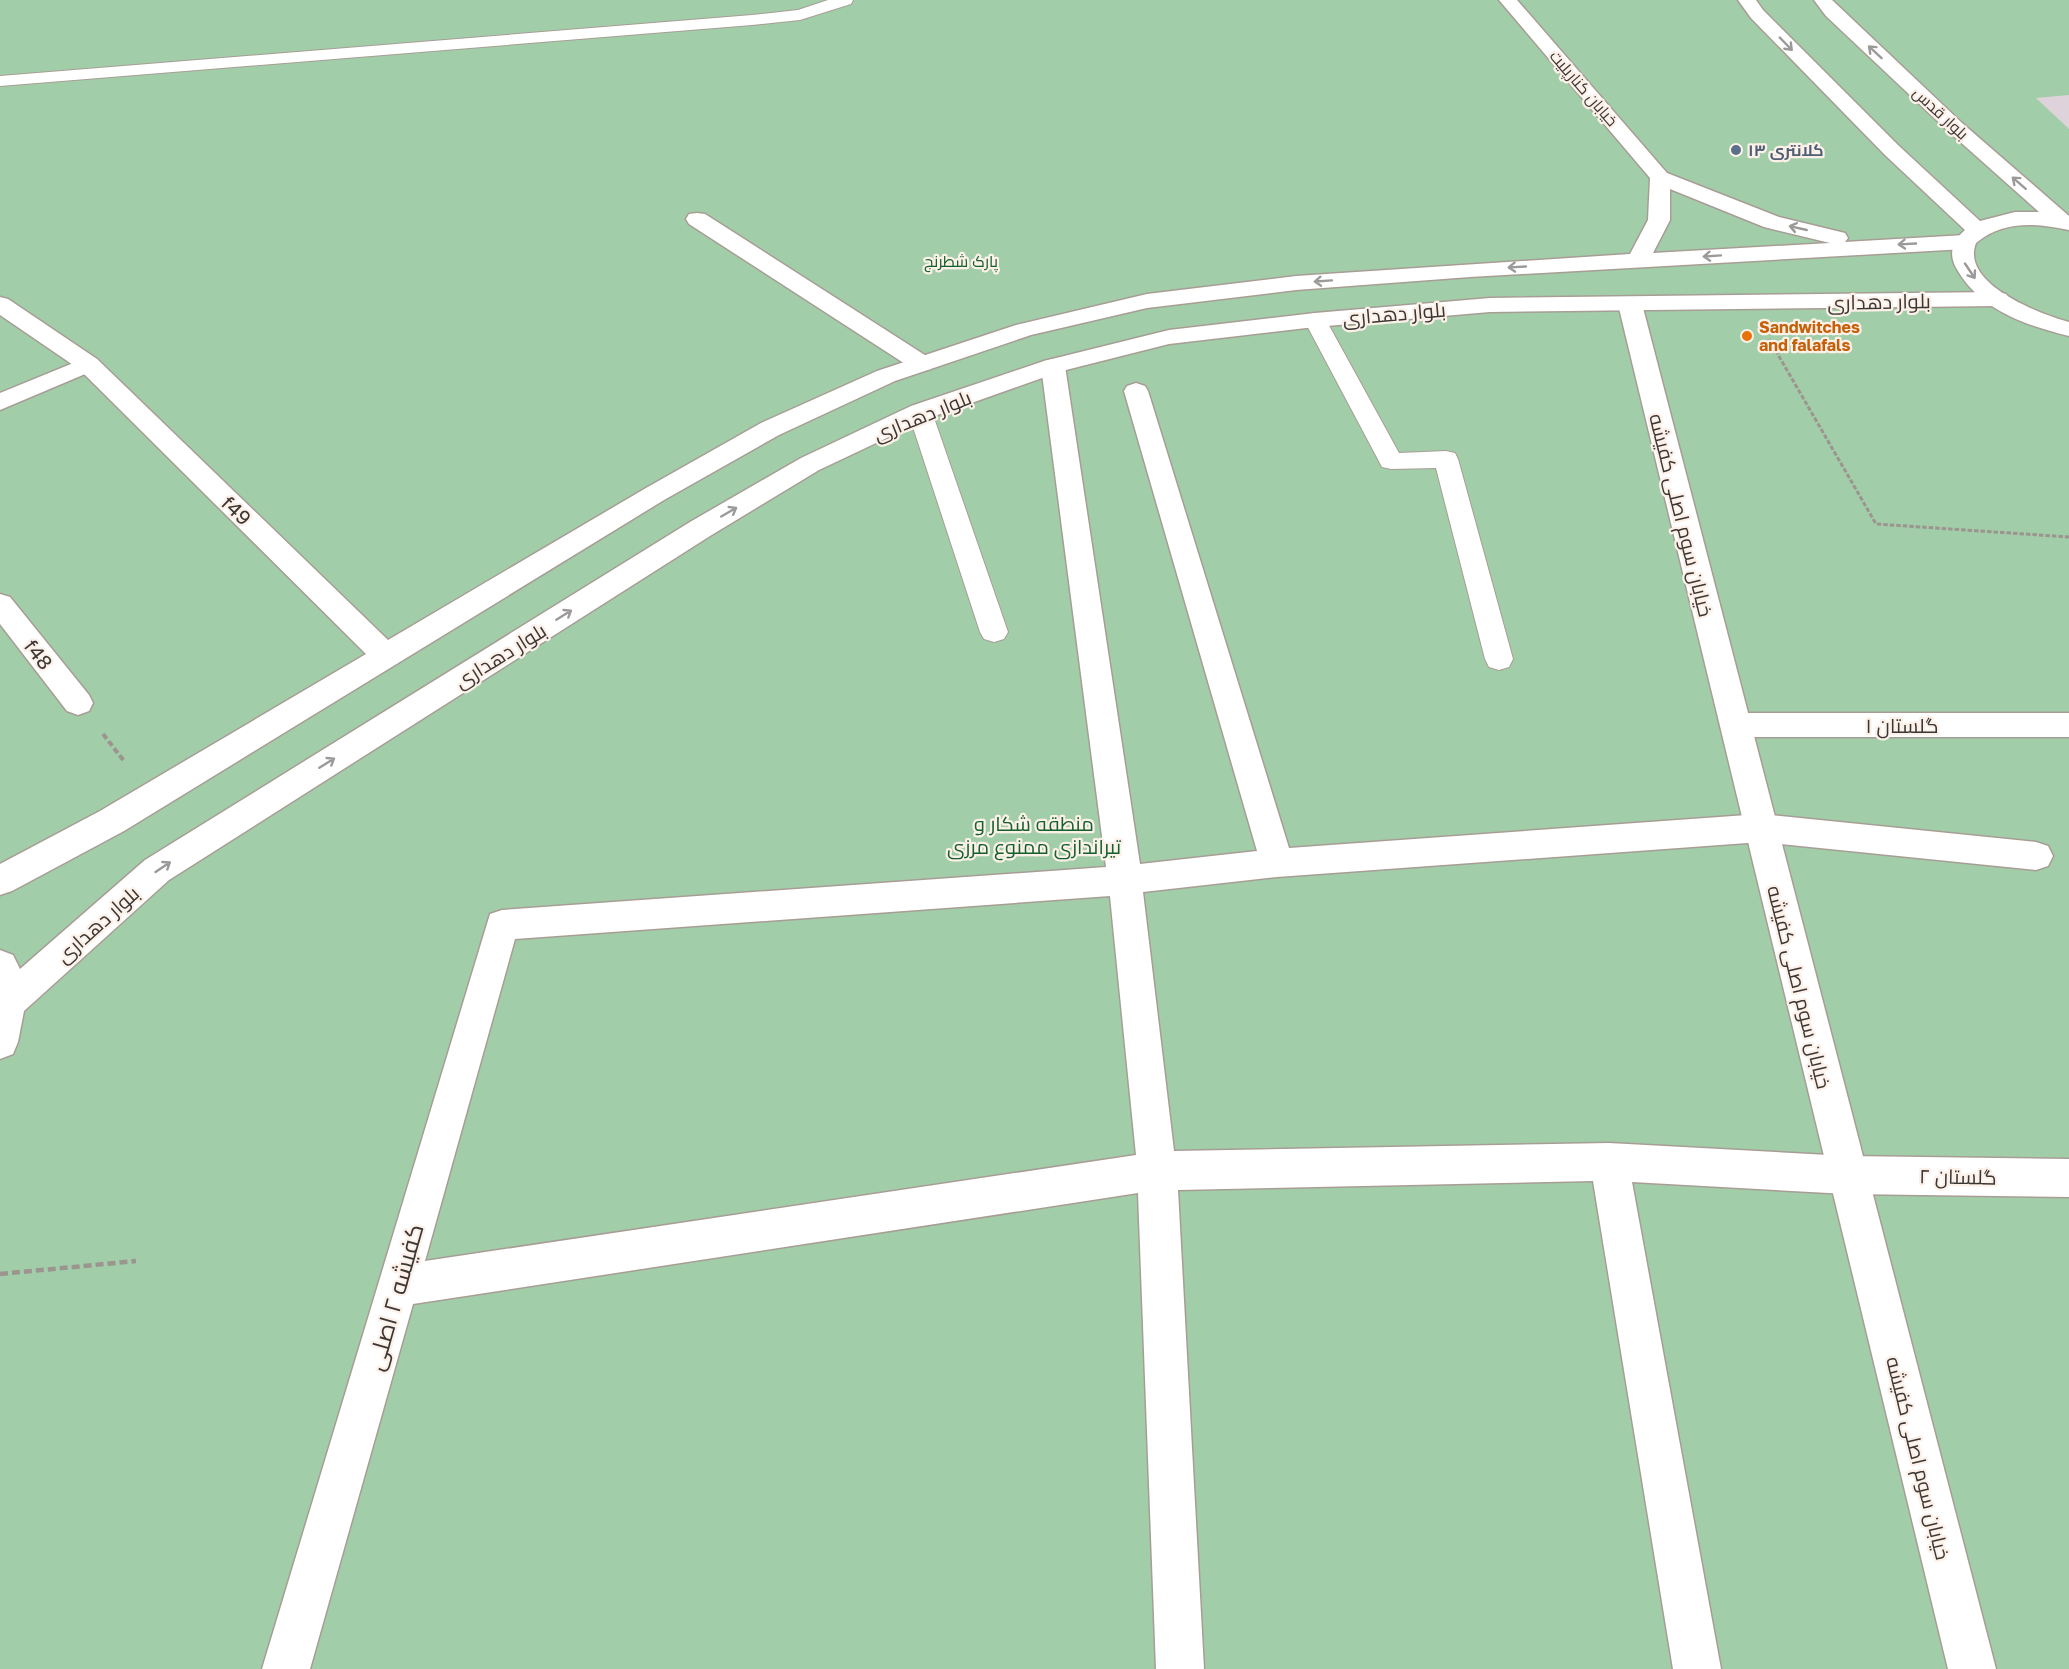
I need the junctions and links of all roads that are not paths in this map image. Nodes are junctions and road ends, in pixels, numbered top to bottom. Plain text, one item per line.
1 (845, 0) edge
2 (1508, 0) edge
3 (1747, 0) edge
4 (1823, 0) edge
5 (0, 81) edge
6 (1660, 177) junction
7 (698, 219) dead end
8 (2066, 223) edge
9 (1971, 236) junction
10 (1875, 246) junction
11 (1743, 254) junction
12 (1638, 261) junction
13 (1998, 299) junction
14 (1776, 302) junction
15 (0, 304) edge
16 (1630, 304) junction
17 (1315, 320) junction
18 (2069, 329) edge
19 (88, 364) junction
20 (922, 364) junction
21 (1053, 366) junction
22 (1136, 391) dead end
23 (0, 402) edge
24 (920, 412) junction
25 (0, 604) edge
26 (994, 632) dead end
27 (386, 656) junction
28 (1499, 659) dead end
29 (78, 703) road end
30 (1735, 725) junction
31 (2069, 725) edge
32 (1761, 828) junction
33 (2036, 856) dead end
34 (1277, 863) junction
35 (1125, 880) junction
36 (0, 881) edge
37 (0, 966) edge
38 (8, 1003) junction
39 (0, 1042) edge
40 (1609, 1162) junction
41 (1157, 1171) junction
42 (1847, 1174) junction
43 (2069, 1178) edge
44 (397, 1286) junction
45 (286, 1669) edge
46 (1180, 1669) edge
47 (1696, 1669) edge
48 (1972, 1669) edge

1 - 5 lane
2 - 6 main road, خیابان کنارپلیت
3 -> 9 main road
8 -> 4 main road, بلوار قدس
10 -> 6 main road, خیابان کنارپلیت
6 - 12 main road
7 - 20 main road
8 - 9 main road, بلوار دهداری
9 -> 10 main road, بلوار دهداری
9 -> 13 main road
10 - 11 main road, بلوار دهداری
11 -> 12 main road, بلوار دهداری
11 - 14 main road
12 -> 20 main road, بلوار دهداری
13 - 14 main road, بلوار دهداری
13 - 18 main road
14 - 16 main road, بلوار دهداری
15 - 19 main road, f49
16 - 17 main road, بلوار دهداری
16 - 30 main road, خیابان سوم اصلی کفیشه
17 - 21 main road, بلوار دهداری
17 - 28 lane
19 - 23 main road
19 - 27 main road, f49
20 - 27 main road, بلوار دهداری
21 - 24 main road, بلوار دهداری
21 - 35 main road
22 - 34 main road
24 - 26 lane
38 -> 24 main road, بلوار دهداری
25 - 29 main road, f48
27 - 36 main road, بلوار دهداری
30 - 31 main road, گلستان ۱
30 - 32 main road, خیابان سوم اصلی کفیشه
32 - 33 main road
32 - 34 main road
32 - 42 main road, خیابان سوم اصلی کفیشه
34 - 35 main road
35 - 41 main road
35 - 44 main road, کفیشه ۲ اصلی
37 - 38 main road
38 - 39 main road
40 - 41 main road, گلستان ۲
40 - 42 main road, گلستان ۲
40 - 47 main road
41 - 44 main road, گلستان ۲
41 - 46 main road
42 - 43 main road, گلستان ۲
42 - 48 main road, خیابان سوم اصلی کفیشه
44 - 45 main road, کفیشه ۲ اصلی

